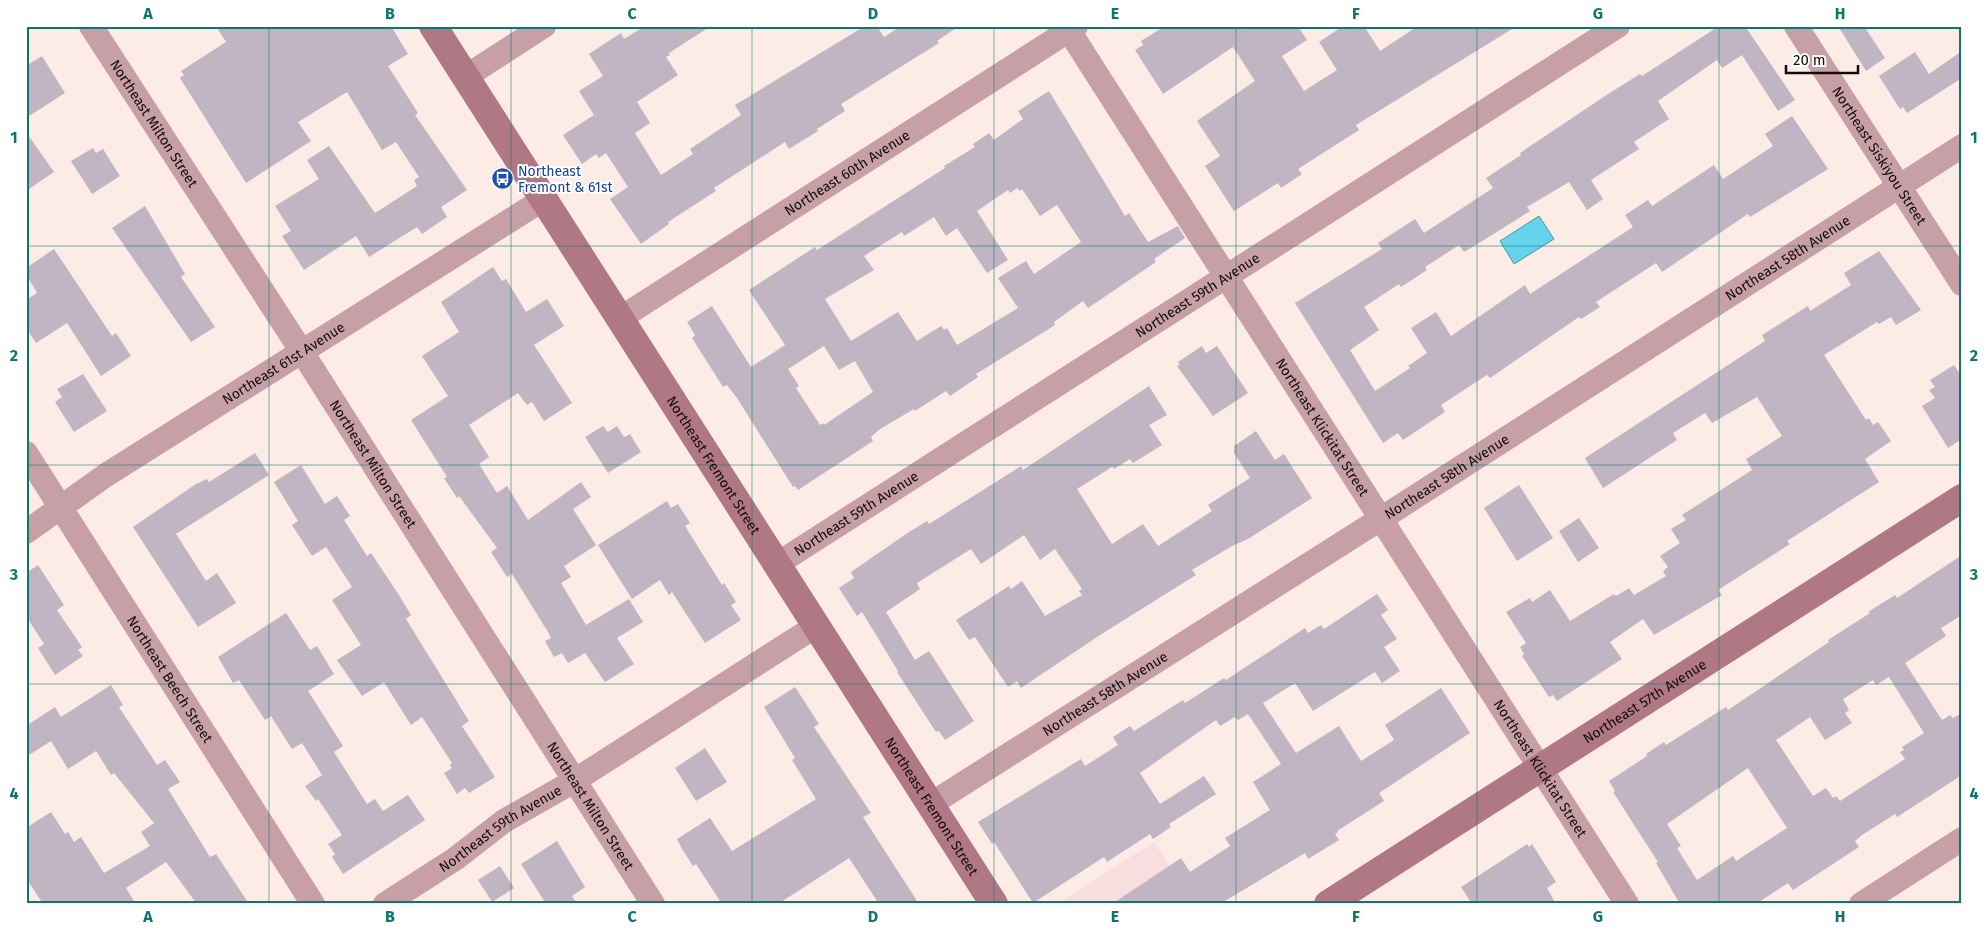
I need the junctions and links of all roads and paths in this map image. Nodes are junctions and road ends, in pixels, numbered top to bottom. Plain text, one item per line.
1 (91, 26) edge
2 (433, 26) edge
3 (544, 26) edge
4 (1618, 26) edge
5 (1796, 26) edge
6 (1070, 28) edge
7 (466, 77) junction
8 (1962, 146) edge
9 (1899, 186) junction
10 (544, 199) junction
11 (1226, 276) junction
12 (1962, 284) edge
13 (620, 319) junction
14 (302, 352) junction
15 (26, 453) edge
16 (1962, 498) edge
17 (61, 507) junction
18 (1381, 519) junction
19 (26, 532) edge
20 (777, 564) junction
21 (816, 626) junction
22 (1539, 769) junction
23 (574, 781) junction
24 (930, 804) junction
25 (1962, 840) edge
26 (313, 904) edge
27 (385, 904) edge
28 (652, 904) edge
29 (994, 904) edge
30 (1328, 904) edge
31 (1627, 904) edge
32 (1861, 904) edge

1 - 14 street, Northeast Milton Street
2 - 7 main road, Northeast Fremont Street
3 - 7 street
4 - 11 street, Northeast 59th Avenue
5 - 9 street, Northeast Siskiyou Street
6 - 11 street, Northeast Klickitat Street
6 - 13 street, Northeast 60th Avenue
7 - 10 main road, Northeast Fremont Street
8 - 9 street, Northeast 58th Avenue
9 - 12 street, Northeast Siskiyou Street
9 - 18 street, Northeast 58th Avenue
10 - 13 main road, Northeast Fremont Street
10 - 14 street, Northeast 61st Avenue
11 - 18 street, Northeast Klickitat Street
11 - 20 street, Northeast 59th Avenue
13 - 20 main road, Northeast Fremont Street
14 - 17 street, Northeast 61st Avenue
14 - 23 street, Northeast Milton Street
15 - 17 street, Northeast Beech Street
16 - 22 main road, Northeast 57th Avenue
17 - 19 street, Northeast 61st Avenue
17 - 26 street, Northeast Beech Street
18 - 22 street, Northeast Klickitat Street
18 - 24 street, Northeast 58th Avenue
20 - 21 main road, Northeast Fremont Street
21 - 23 street, Northeast 59th Avenue
21 - 24 main road, Northeast Fremont Street
22 - 30 main road, Northeast 57th Avenue
22 - 31 street, Northeast Klickitat Street
23 - 27 street, Northeast 59th Avenue
23 - 28 street, Northeast Milton Street
24 - 29 main road, Northeast Fremont Street
25 - 32 street

